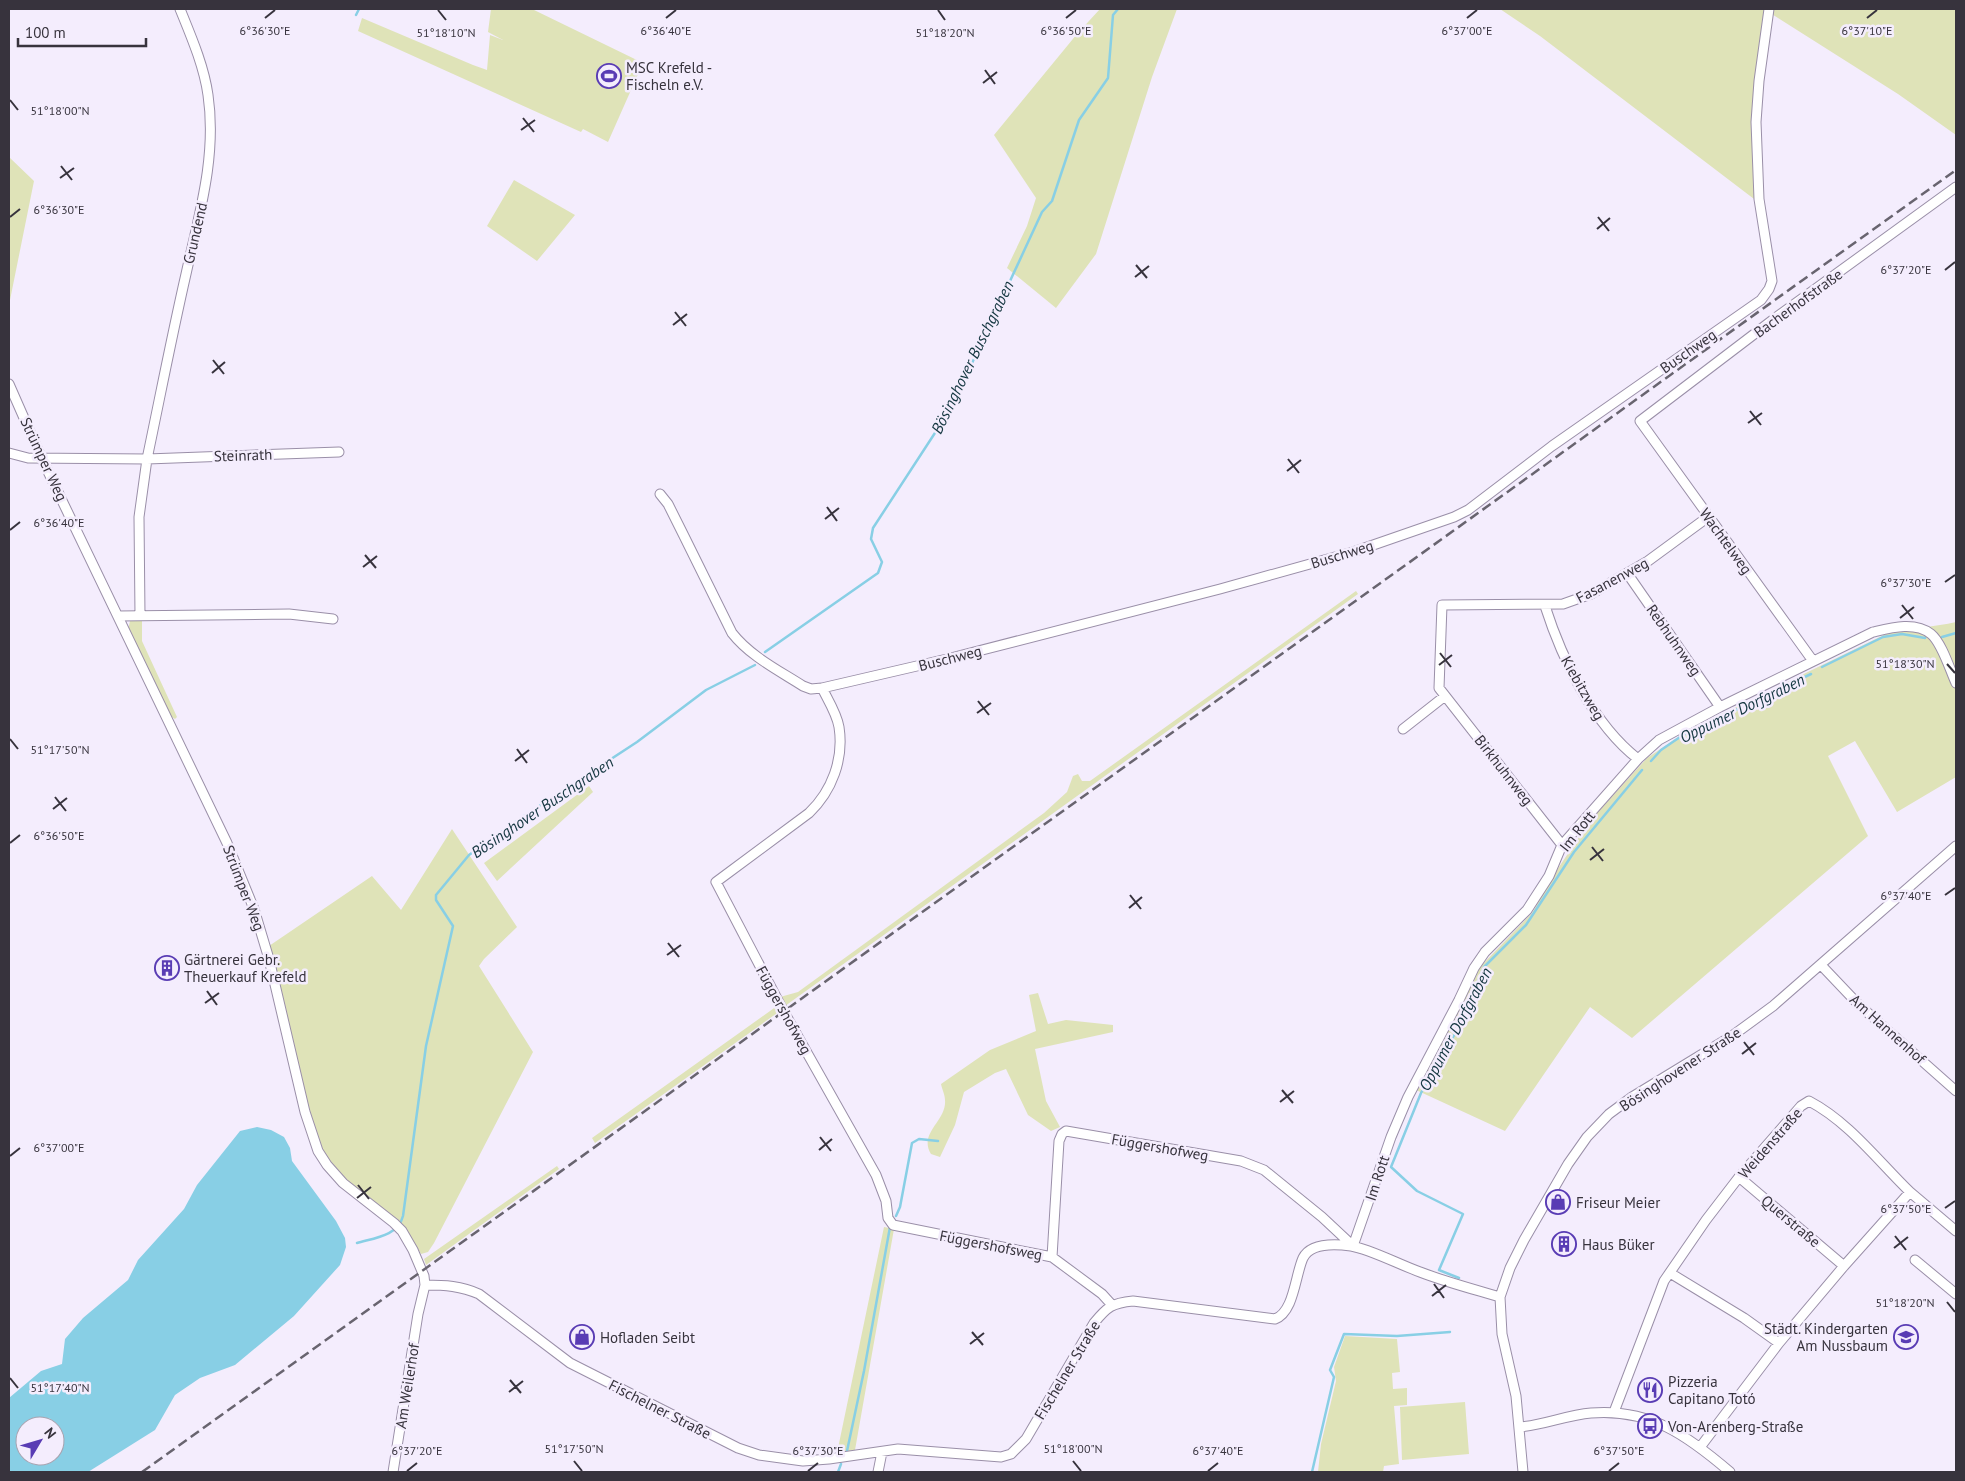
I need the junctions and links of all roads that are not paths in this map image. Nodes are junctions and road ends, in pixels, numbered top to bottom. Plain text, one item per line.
1 (180, 9) edge
2 (1769, 9) edge
3 (1956, 187) edge
4 (9, 384) edge
5 (1640, 421) joint
6 (339, 452) dead end
7 (9, 453) edge
8 (42, 459) junction
9 (147, 459) junction
10 (660, 494) dead end
11 (1708, 517) junction
12 (1627, 573) junction
13 (1442, 604) joint
14 (1545, 606) junction
15 (140, 615) junction
16 (118, 616) junction
17 (333, 619) dead end
18 (1813, 661) junction
19 (1956, 683) edge
20 (822, 688) junction
21 (1445, 696) junction
22 (1720, 707) junction
23 (1404, 729) dead end
24 (1638, 759) junction
25 (1562, 845) junction
26 (1956, 846) edge
27 (1821, 965) junction
28 (1956, 1092) edge
29 (1739, 1177) junction
30 (1910, 1192) junction
31 (888, 1218) joint
32 (1956, 1232) edge
33 (1353, 1246) junction
34 (1052, 1257) junction
35 (1915, 1260) dead end
36 (1844, 1266) junction
37 (1670, 1273) junction
38 (425, 1285) junction
39 (1956, 1294) edge
40 (1500, 1298) junction
41 (1112, 1305) junction
42 (1779, 1343) junction
43 (1614, 1412) junction
44 (1520, 1427) junction
45 (1700, 1446) junction
46 (882, 1452) junction
47 (393, 1472) edge
48 (878, 1472) edge
49 (1523, 1472) edge
50 (1730, 1472) edge

1 - 9 street, Grundend
2 - 20 street, Buschweg
3 - 5 street, Bacherhofstraße
4 - 8 street, Strümper Weg
5 - 11 street, Wachtelweg
6 - 9 street, Steinrath
7 - 8 street
8 - 9 street
8 - 16 street, Strümper Weg
9 - 15 street, Grundend
10 - 20 street
11 - 12 street, Fasanenweg
11 - 18 street, Wachtelweg
12 - 14 street, Fasanenweg
12 - 22 street, Rebhuhnweg
13 - 14 street, Fasanenweg
13 - 21 street, Birkhuhnweg
14 - 24 street, Kiebitzweg
15 - 16 street
15 - 17 street
16 - 38 street, Strümper Weg
18 - 19 street, Im Rott
18 - 22 street, Im Rott
20 - 31 street, Függershofweg
21 - 23 street
21 - 25 street, Birkhuhnweg
22 - 24 street, Im Rott
24 - 25 street, Im Rott
25 - 33 street, Im Rott
26 - 27 street, Bösinghovener Straße
27 - 28 street, Am Hannenhof
27 - 40 street, Bösinghovener Straße
29 - 30 street, Weidenstraße
29 - 36 street, Querstraße
29 - 37 street, Weidenstraße
30 - 32 street
30 - 36 street
31 - 34 street, Függershofsweg
33 - 34 street, Függershofweg
33 - 40 street
33 - 41 street
34 - 41 street, Függershofsweg
35 - 39 street
36 - 42 street
37 - 42 street
37 - 43 street, Weidenstraße
38 - 46 street, Fischelner Straße
38 - 47 street, Am Weilerhof
40 - 44 street, Bösinghovener Straße
41 - 46 street, Fischelner Straße
42 - 45 street
43 - 44 street
43 - 45 street
44 - 49 street, Bösinghovener Straße
45 - 50 street
46 - 48 street

